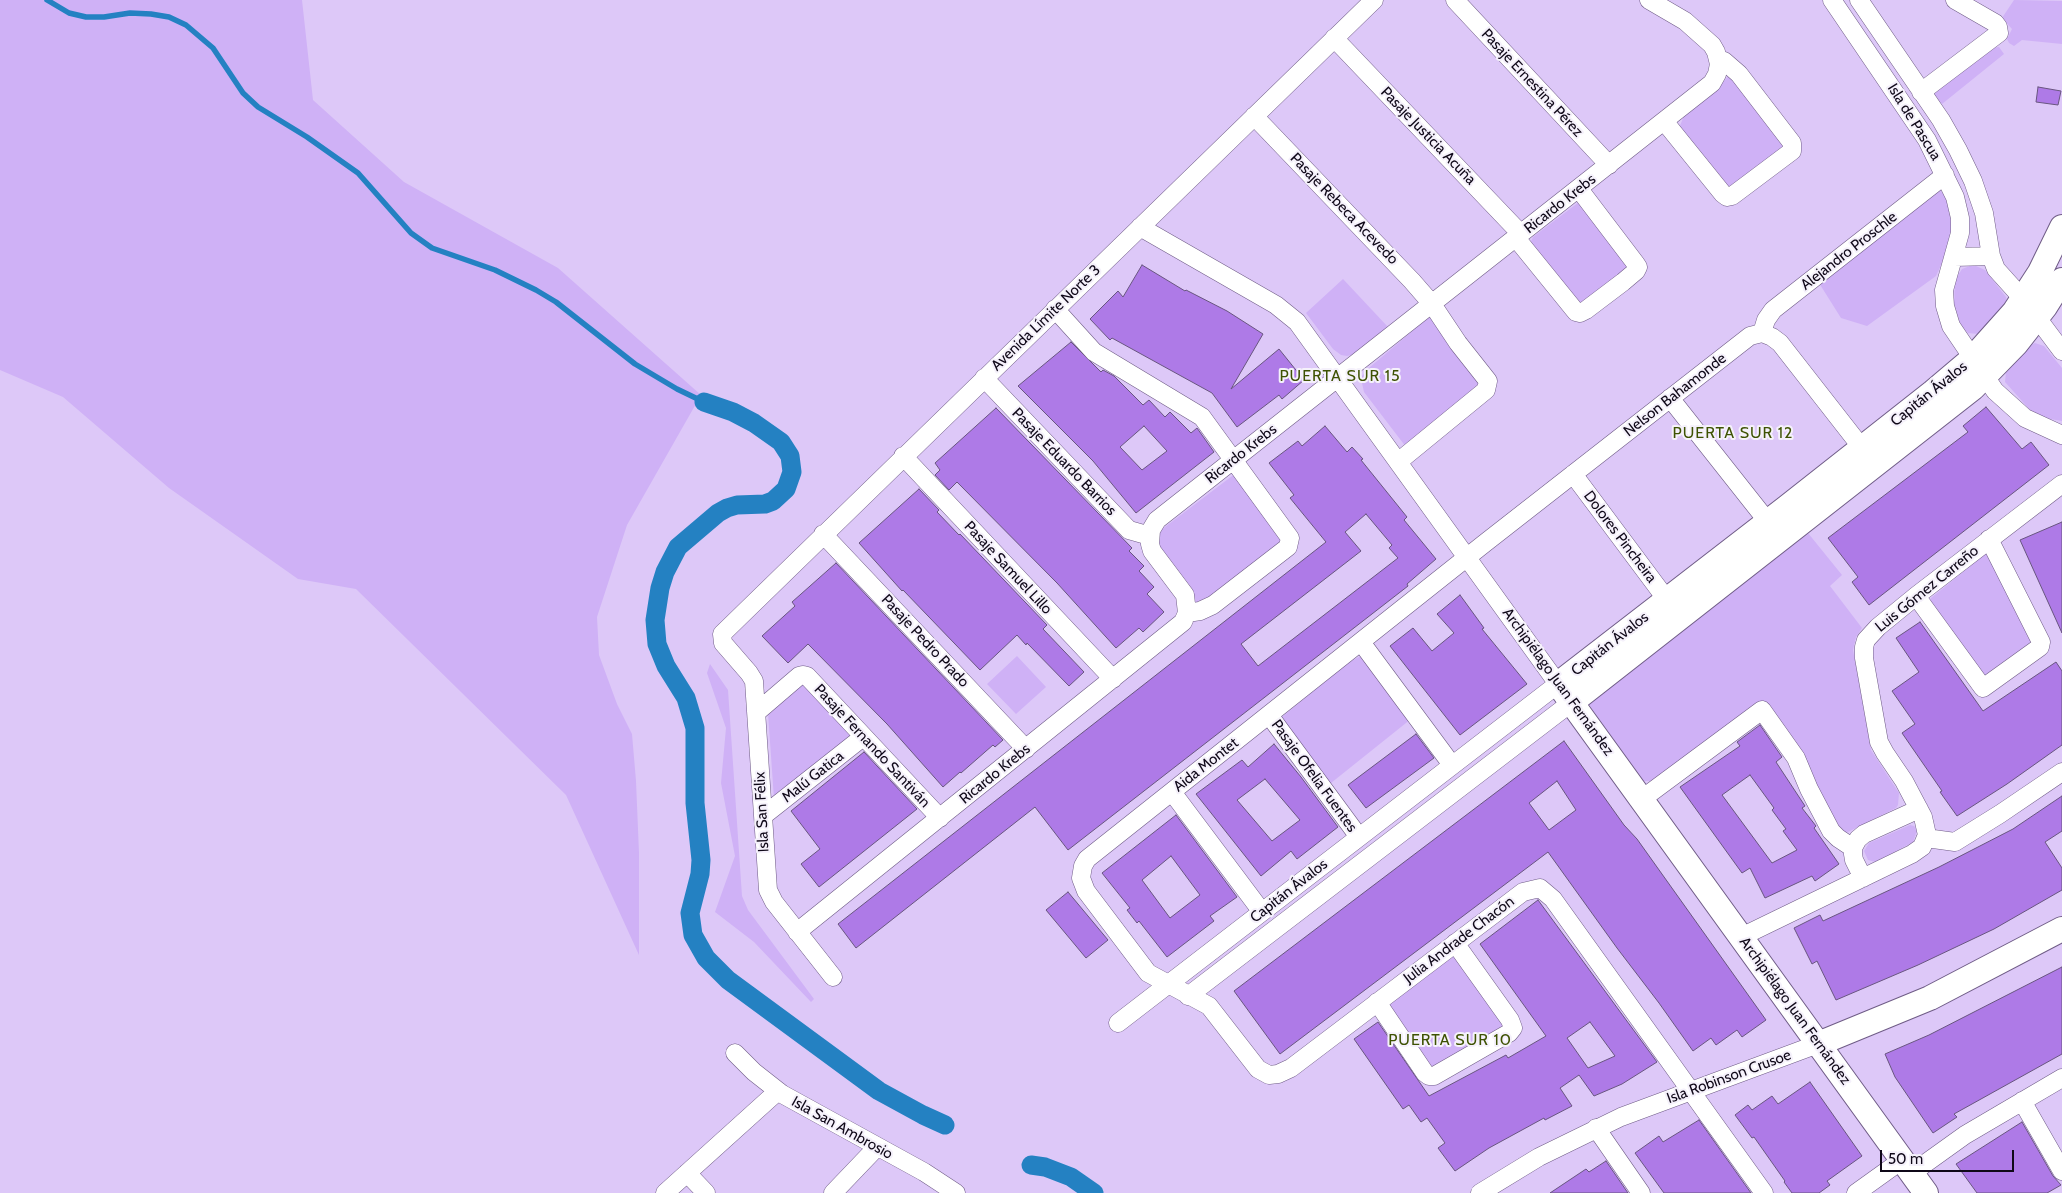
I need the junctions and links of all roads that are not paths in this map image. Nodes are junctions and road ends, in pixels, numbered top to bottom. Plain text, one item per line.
1 (1374, 0) edge
2 (1455, 0) edge
3 (1649, 0) edge
4 (1832, 0) edge
5 (1955, 0) edge
6 (1860, 1) edge
7 (1334, 38) junction
8 (1718, 59) junction
9 (1921, 92) junction
10 (1254, 116) junction
11 (1664, 121) junction
12 (1609, 165) junction
13 (1945, 175) junction
14 (1579, 189) junction
15 (1140, 227) junction
16 (2062, 227) edge
17 (1519, 236) junction
18 (1991, 256) junction
19 (1954, 257) junction
20 (2062, 280) edge
21 (2023, 298) junction
22 (1432, 304) junction
23 (1055, 309) junction
24 (2037, 318) junction
25 (1762, 333) junction
26 (2062, 351) edge
27 (1972, 359) junction
28 (984, 378) junction
29 (1338, 378) junction
30 (1985, 378) junction
31 (1670, 398) junction
32 (2061, 433) edge
33 (1862, 448) junction
34 (903, 456) junction
35 (1234, 460) junction
36 (1398, 462) junction
37 (1573, 474) junction
38 (2062, 484) edge
39 (1768, 522) junction
40 (823, 534) junction
41 (1150, 536) junction
42 (1989, 539) junction
43 (1468, 557) junction
44 (1916, 596) junction
45 (1667, 600) junction
46 (1187, 613) junction
47 (721, 637) joint
48 (1361, 642) junction
49 (1113, 680) junction
50 (1565, 693) junction
51 (757, 712) junction
52 (1269, 715) junction
53 (863, 737) junction
54 (1026, 749) junction
55 (1452, 765) junction
56 (2062, 772) edge
57 (1172, 792) junction
58 (1642, 799) junction
59 (1919, 809) junction
60 (763, 816) junction
61 (940, 818) junction
62 (1359, 837) junction
63 (1926, 838) junction
64 (1853, 848) junction
65 (1863, 878) junction
66 (1262, 912) junction
67 (2062, 929) edge
68 (797, 932) junction
69 (1741, 937) junction
70 (1455, 943) junction
71 (833, 977) dead end
72 (1167, 985) junction
73 (1188, 996) junction
74 (1377, 1002) junction
75 (1118, 1023) dead end
76 (1818, 1044) junction
77 (735, 1053) dead end
78 (2062, 1078) edge
79 (1692, 1090) junction
80 (778, 1091) junction
81 (2022, 1102) junction
82 (1596, 1128) junction
83 (877, 1147) junction
84 (1907, 1167) junction
85 (2062, 1170) edge
86 (687, 1173) junction
87 (1489, 1191) edge
88 (665, 1193) edge
89 (706, 1193) edge
90 (833, 1193) edge
91 (956, 1193) edge
92 (1641, 1193) edge
93 (1764, 1193) edge
94 (1856, 1193) edge
95 (1926, 1193) edge

1 - 7 street, Avenida Límite Norte 3
2 - 12 street, Pasaje Ernestina Pérez
3 - 8 street
4 - 13 street, Isla de Pascua
5 - 9 street
6 - 9 street, Isla de Pascua
7 - 10 street, Avenida Límite Norte 3
7 - 17 street, Pasaje Justicia Acuña
8 - 11 street, Ricardo Krebs
8 - 11 street
9 - 18 street, Isla de Pascua
10 - 15 street, Avenida Límite Norte 3
10 - 22 street, Pasaje Rebeca Acevedo
11 - 12 street, Ricardo Krebs
12 - 14 street, Ricardo Krebs
13 - 19 street, Isla de Pascua
13 - 25 street, Alejandro Proschle
14 - 17 street, Ricardo Krebs
14 - 17 street, Pasaje Justicia Acuña
15 - 23 street, Avenida Límite Norte 3
15 - 29 street, Archipiélago Juan Fernández
16 - 21 street, Capitán Ávalos
17 - 22 street, Ricardo Krebs
18 - 19 street
18 - 21 street, Isla de Pascua
19 - 27 street, Isla de Pascua
20 - 24 street, Capitán Ávalos
21 - 24 street, Isla de Pascua
21 - 27 street, Capitán Ávalos
22 - 29 street, Ricardo Krebs
22 - 36 street, Pasaje Rebeca Acevedo
23 - 28 street, Avenida Límite Norte 3
23 - 35 street
24 - 26 street, Isla de Pascua
24 - 30 street, Capitán Ávalos
25 - 31 street, Nelson Bahamonde
25 - 33 street
27 - 30 street, Isla de Pascua
27 - 33 street, Capitán Ávalos
28 - 34 street, Avenida Límite Norte 3
28 - 41 street, Pasaje Eduardo Barrios
29 - 35 street, Ricardo Krebs
29 - 36 street, Archipiélago Juan Fernández
30 - 32 street, Isla de Pascua
30 - 50 street, Capitán Ávalos
31 - 37 street, Nelson Bahamonde
31 - 39 street
33 - 39 street, Capitán Ávalos
34 - 40 street, Avenida Límite Norte 3
34 - 49 street, Pasaje Samuel Lillo
35 - 41 street, Ricardo Krebs
35 - 46 street
36 - 43 street, Archipiélago Juan Fernández
37 - 43 street, Nelson Bahamonde
37 - 45 street, Dolores Pincheira
38 - 42 street, Luis Gómez Carreño
39 - 45 street, Capitán Ávalos
40 - 47 street, Avenida Límite Norte 3
40 - 54 street, Pasaje Pedro Prado
41 - 46 street
42 - 44 street, Luis Gómez Carreño
42 - 44 street
43 - 48 street, Aida Montet
43 - 50 street, Archipiélago Juan Fernández
44 - 59 street, Luis Gómez Carreño
45 - 50 street, Capitán Ávalos
46 - 49 street, Ricardo Krebs
47 - 51 street, Isla San Félix
48 - 52 street, Aida Montet
48 - 55 street
49 - 54 street, Ricardo Krebs
50 - 55 street, Capitán Ávalos
50 - 58 street, Archipiélago Juan Fernández
50 - 73 street, Capitán Ávalos
51 - 53 street, Pasaje Fernando Santiván
51 - 60 street, Isla San Félix
52 - 57 street, Aida Montet
52 - 62 street, Pasaje Ofelia Fuentes
53 - 60 street, Malú Gatica
53 - 61 street, Pasaje Fernando Santiván
54 - 61 street, Ricardo Krebs
55 - 62 street, Capitán Ávalos
56 - 63 street
57 - 66 street
57 - 72 street, Aida Montet
58 - 64 street
58 - 69 street, Archipiélago Juan Fernández
59 - 63 street, Luis Gómez Carreño
59 - 64 street
60 - 68 street, Isla San Félix
61 - 68 street, Ricardo Krebs
62 - 66 street, Capitán Ávalos
63 - 65 street
64 - 65 street
65 - 69 street
66 - 72 street, Capitán Ávalos
67 - 76 street, Isla Robinson Crusoe
68 - 71 street, Isla San Félix
69 - 76 street, Archipiélago Juan Fernández
70 - 74 street, Julia Andrade Chacón
70 - 74 street
70 - 79 street, Julia Andrade Chacón
72 - 73 street, Aida Montet
72 - 75 street, Capitán Ávalos
73 - 74 street, Julia Andrade Chacón
76 - 79 street, Isla Robinson Crusoe
76 - 84 street, Archipiélago Juan Fernández
77 - 80 street, Isla San Ambrosio
78 - 81 street
79 - 82 street, Isla Robinson Crusoe
79 - 93 street
80 - 83 street, Isla San Ambrosio
80 - 86 street
81 - 84 street
81 - 85 street
82 - 87 street, Isla Robinson Crusoe
82 - 92 street
83 - 90 street
83 - 91 street, Isla San Ambrosio
84 - 94 street
84 - 95 street, Archipiélago Juan Fernández
86 - 88 street
86 - 89 street

